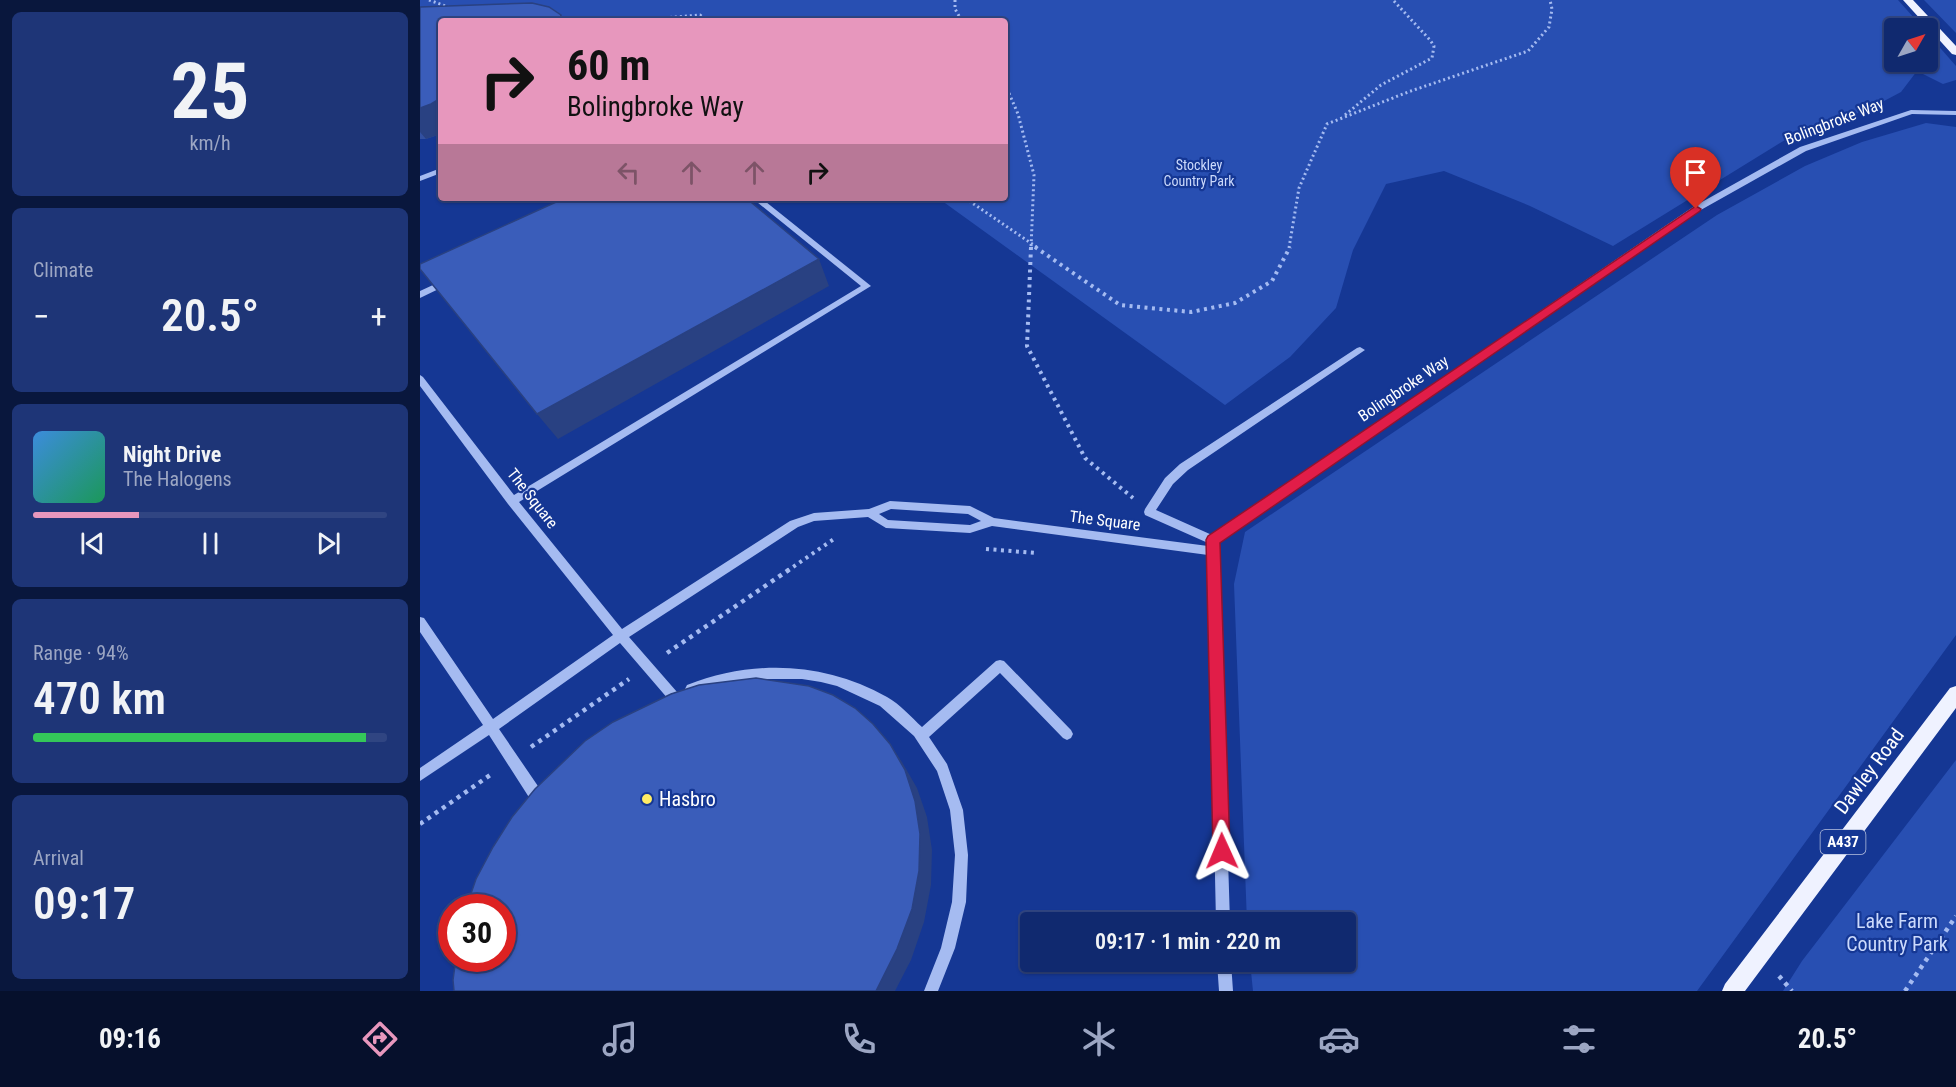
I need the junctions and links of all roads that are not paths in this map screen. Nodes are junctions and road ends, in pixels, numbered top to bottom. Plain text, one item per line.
1 (1908, 0) edge
2 (1956, 52) edge
3 (1956, 113) edge
4 (438, 171) edge
5 (420, 179) edge
6 (760, 201) edge
7 (450, 280) edge
8 (420, 296) edge
9 (1360, 351) dead end
10 (420, 379) edge
11 (512, 501) junction
12 (870, 513) junction
13 (992, 522) junction
14 (1213, 546) junction
15 (420, 622) edge
16 (621, 636) junction
17 (1956, 694) edge
18 (490, 727) junction
19 (1067, 734) dead end
20 (922, 735) junction
21 (420, 775) edge
22 (537, 797) edge
23 (1223, 912) edge
24 (1225, 972) edge
25 (930, 991) edge
26 (1226, 991) edge
27 (1732, 991) edge

1 - 2 main road
3 - 14 street, Bolingbroke Way
4 - 5 street
6 - 11 street
7 - 8 street
9 - 14 street
10 - 11 street, The Square
11 - 16 street, The Square
12 - 13 street, The Square
12 - 13 street, The Square
12 - 16 street, The Square
13 - 14 street, The Square
14 - 23 street
15 - 18 street
16 - 18 street, The Square
16 - 20 street, The Square
17 - 27 main road, Dawley Road / A437
18 - 21 street, The Square
18 - 22 street
19 - 20 street
20 - 25 street, The Square
24 - 26 street

